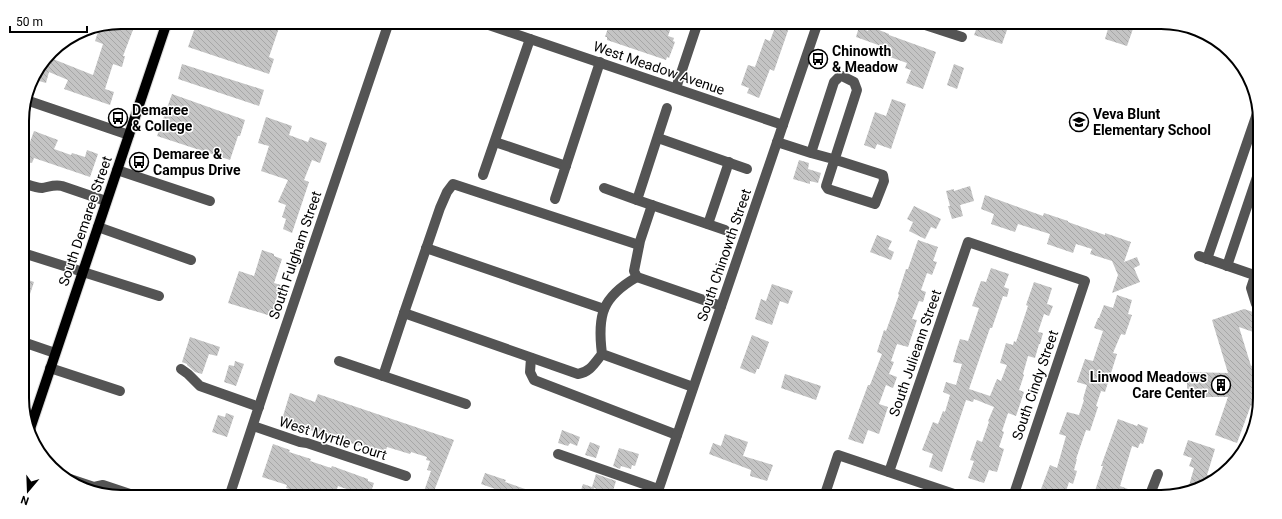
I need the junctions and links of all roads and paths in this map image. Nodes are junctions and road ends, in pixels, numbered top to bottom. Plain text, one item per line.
1 (165, 29) edge
2 (387, 29) edge
3 (502, 29) edge
4 (512, 29) edge
5 (696, 29) edge
6 (816, 29) edge
7 (937, 29) edge
8 (511, 32) junction
9 (962, 37) dead end
10 (530, 39) junction
11 (600, 62) junction
12 (676, 88) junction
13 (31, 102) edge
14 (667, 108) dead end
15 (1253, 124) edge
16 (783, 125) junction
17 (129, 135) junction
18 (658, 138) junction
19 (495, 142) junction
20 (777, 142) junction
21 (810, 153) junction
22 (833, 159) junction
23 (729, 162) junction
24 (566, 166) junction
25 (747, 169) dead end
26 (117, 170) junction
27 (483, 175) dead end
28 (29, 185) edge
29 (604, 188) dead end
30 (1253, 189) edge
31 (554, 199) dead end
32 (637, 200) junction
33 (106, 201) junction
34 (210, 201) dead end
35 (652, 205) junction
36 (708, 224) junction
37 (98, 227) junction
38 (725, 230) dead end
39 (968, 242) joint
40 (639, 245) junction
41 (426, 248) junction
42 (29, 255) edge
43 (191, 260) dead end
44 (1227, 266) junction
45 (82, 272) junction
46 (1253, 275) edge
47 (637, 277) junction
48 (1253, 282) edge
49 (159, 296) dead end
50 (1253, 296) edge
51 (721, 306) junction
52 (604, 309) junction
53 (404, 313) junction
54 (29, 344) edge
55 (55, 353) junction
56 (602, 354) junction
57 (531, 358) junction
58 (339, 361) dead end
59 (50, 368) junction
60 (181, 368) dead end
61 (383, 376) junction
62 (693, 388) junction
63 (120, 392) dead end
64 (466, 404) dead end
65 (259, 407) junction
66 (32, 421) edge
67 (253, 426) junction
68 (677, 435) junction
69 (558, 454) dead end
70 (889, 472) junction
71 (1158, 474) dead end
72 (406, 476) dead end
73 (97, 486) edge
74 (118, 490) edge
75 (231, 490) edge
76 (649, 490) edge
77 (658, 490) edge
78 (826, 490) edge
79 (942, 490) edge
80 (1015, 490) edge
81 (1152, 490) edge

1 - 17 main road, South Demaree Street
2 - 65 street, South Fulgham Street
3 - 8 street, West Meadow Avenue
4 - 8 street
5 - 12 street
6 - 16 street, South Chinowth Street
7 - 9 street
8 - 10 street, West Meadow Avenue
10 - 11 street, West Meadow Avenue
10 - 19 street
11 - 12 street, West Meadow Avenue
11 - 24 street
12 - 16 street, West Meadow Avenue
13 - 17 street
14 - 18 street
15 - 44 street
16 - 20 street, South Chinowth Street
17 - 26 main road, South Demaree Street
18 - 23 street
18 - 32 street
19 - 24 street
19 - 27 street
20 - 21 street
20 - 51 street, South Chinowth Street
21 - 22 street
21 - 22 street
22 - 22 street
23 - 25 street
23 - 36 street
24 - 31 street
26 - 33 main road, South Demaree Street
26 - 34 street
28 - 33 street
29 - 32 street
30 - 44 street
32 - 35 street
33 - 37 main road, South Demaree Street
35 - 36 street
35 - 40 street
36 - 38 street
37 - 43 street
37 - 45 main road, South Demaree Street
39 - 70 street, South Julieann Street
39 - 80 street, South Cindy Street
40 - 41 street
40 - 47 street
41 - 52 street
41 - 53 street
42 - 45 street
44 - 46 street
45 - 49 street
45 - 55 main road, South Demaree Street
47 - 51 street
47 - 52 street
48 - 50 street
51 - 62 street, South Chinowth Street
52 - 56 street
53 - 57 street
53 - 61 street
54 - 55 street
55 - 59 main road, South Demaree Street
56 - 57 street
56 - 62 street
57 - 68 street
58 - 61 street
59 - 63 street
59 - 66 main road, South Demaree Street
60 - 65 street
61 - 64 street
62 - 68 street, South Chinowth Street
65 - 67 street, South Fulgham Street
67 - 72 street, West Myrtle Court
67 - 75 street, South Fulgham Street
68 - 77 street, South Chinowth Street
69 - 76 street
70 - 78 street
70 - 79 street
71 - 81 street
73 - 74 street

